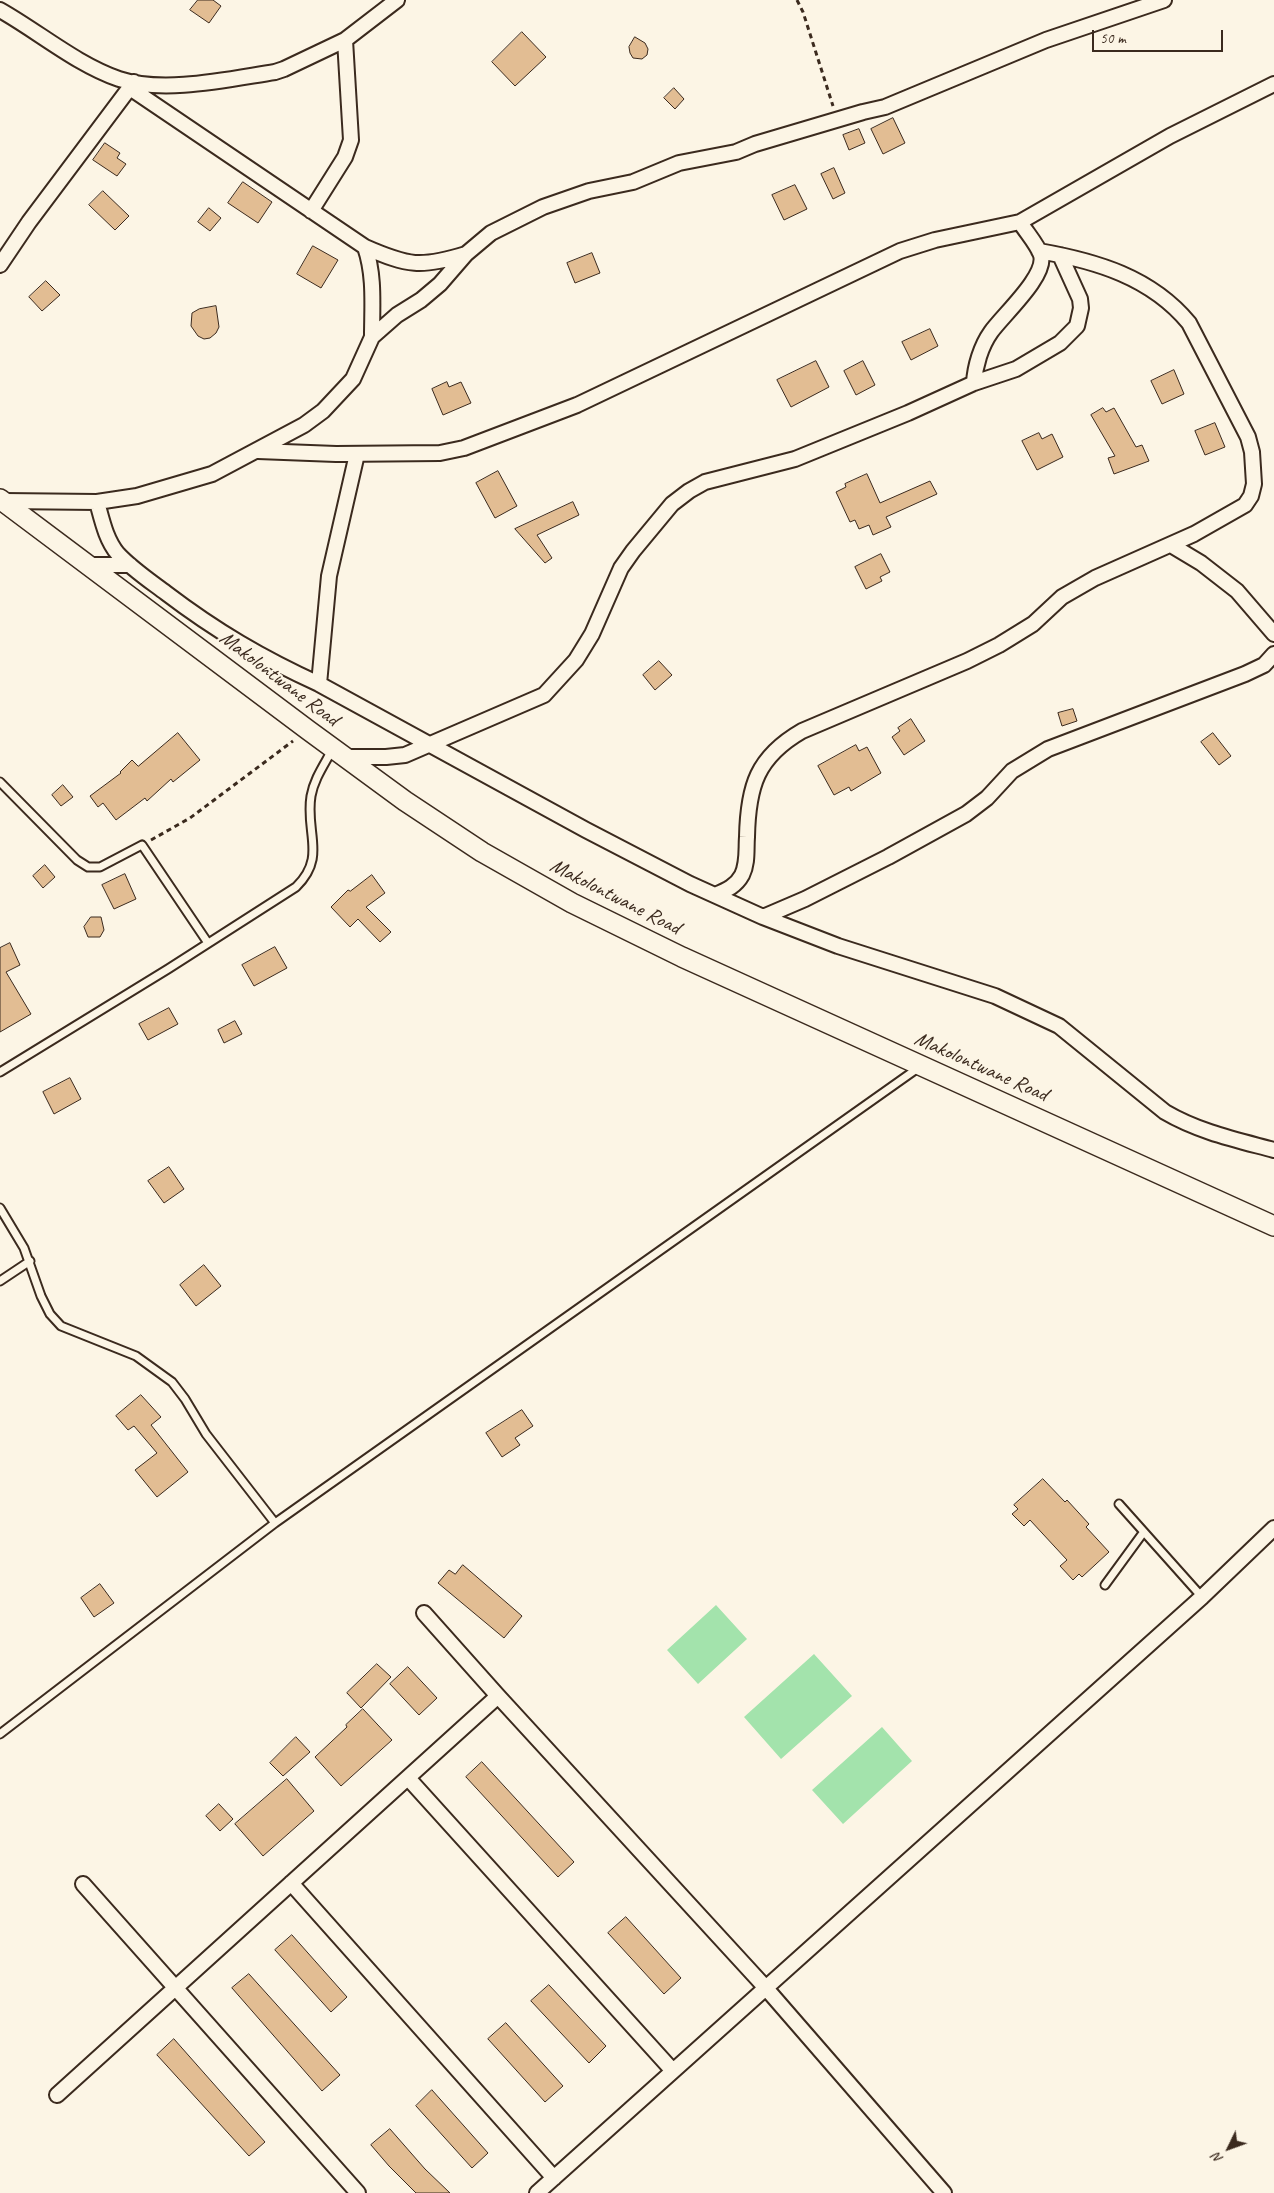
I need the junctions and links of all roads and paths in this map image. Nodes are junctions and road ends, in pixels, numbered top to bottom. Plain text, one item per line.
1 (397, 0) edge
2 (797, 0) edge
3 (1164, 0) edge
4 (0, 10) edge
5 (345, 40) junction
6 (1274, 84) edge
7 (132, 85) junction
8 (838, 119) junction
9 (311, 211) junction
10 (1020, 222) junction
11 (365, 247) junction
12 (1039, 252) junction
13 (466, 254) junction
14 (1060, 255) junction
15 (0, 265) edge
16 (372, 337) junction
17 (974, 383) junction
18 (257, 451) junction
19 (357, 454) junction
20 (2, 500) edge
21 (97, 502) junction
22 (1171, 545) junction
23 (89, 565) junction
24 (130, 566) junction
25 (1274, 634) edge
26 (1274, 654) edge
27 (319, 684) junction
28 (308, 730) junction
29 (432, 744) junction
30 (340, 753) junction
31 (0, 782) edge
32 (142, 845) junction
33 (715, 896) junction
34 (763, 917) junction
35 (208, 943) junction
36 (922, 1065) junction
37 (0, 1072) edge
38 (1274, 1150) edge
39 (0, 1208) edge
40 (1274, 1226) edge
41 (30, 1262) junction
42 (0, 1280) edge
43 (1119, 1504) dead end
44 (275, 1523) junction
45 (1274, 1528) edge
46 (1143, 1533) junction
47 (1105, 1585) dead end
48 (1202, 1597) junction
49 (424, 1612) dead end
50 (498, 1696) junction
51 (0, 1734) edge
52 (408, 1778) junction
53 (291, 1883) junction
54 (83, 1884) dead end
55 (765, 1987) junction
56 (176, 1990) junction
57 (673, 2071) junction
58 (57, 2095) dead end
59 (554, 2178) junction
60 (358, 2193) edge
61 (537, 2193) edge
62 (944, 2193) edge

1 - 5 street
2 - 8 path
3 - 8 street
4 - 7 street
5 - 7 street
5 - 9 street
6 - 10 street
7 - 9 street
7 - 15 street
8 - 13 street
9 - 11 street
10 - 12 street
10 - 19 street
11 - 13 street
11 - 16 street
12 - 14 street
12 - 17 street
13 - 16 street
14 - 17 street
14 - 22 street
16 - 18 street
17 - 29 street
18 - 19 street
18 - 21 street
19 - 27 street
20 - 21 street
20 - 23 main road, Makolontwane Road
21 - 24 street
22 - 25 street
22 - 33 street
23 - 24 street
23 - 28 main road, Makolontwane Road
24 - 27 street
26 - 34 street
27 - 29 street
28 - 30 main road, Makolontwane Road
28 - 32 path
29 - 30 street
29 - 33 street
30 - 35 lane
30 - 36 main road, Makolontwane Road
31 - 32 lane
32 - 35 lane
33 - 34 street
34 - 38 street
35 - 37 lane
36 - 40 main road, Makolontwane Road
36 - 44 lane
39 - 41 lane
41 - 42 lane
41 - 44 lane
43 - 46 lane
44 - 51 lane
45 - 48 street
46 - 47 lane
46 - 48 lane
48 - 55 street
49 - 50 street
50 - 52 street
50 - 55 street
52 - 53 street
52 - 57 street
53 - 56 street
53 - 59 street
54 - 56 street
55 - 57 street
55 - 62 street
56 - 58 street
56 - 60 street
57 - 59 street
59 - 61 street

